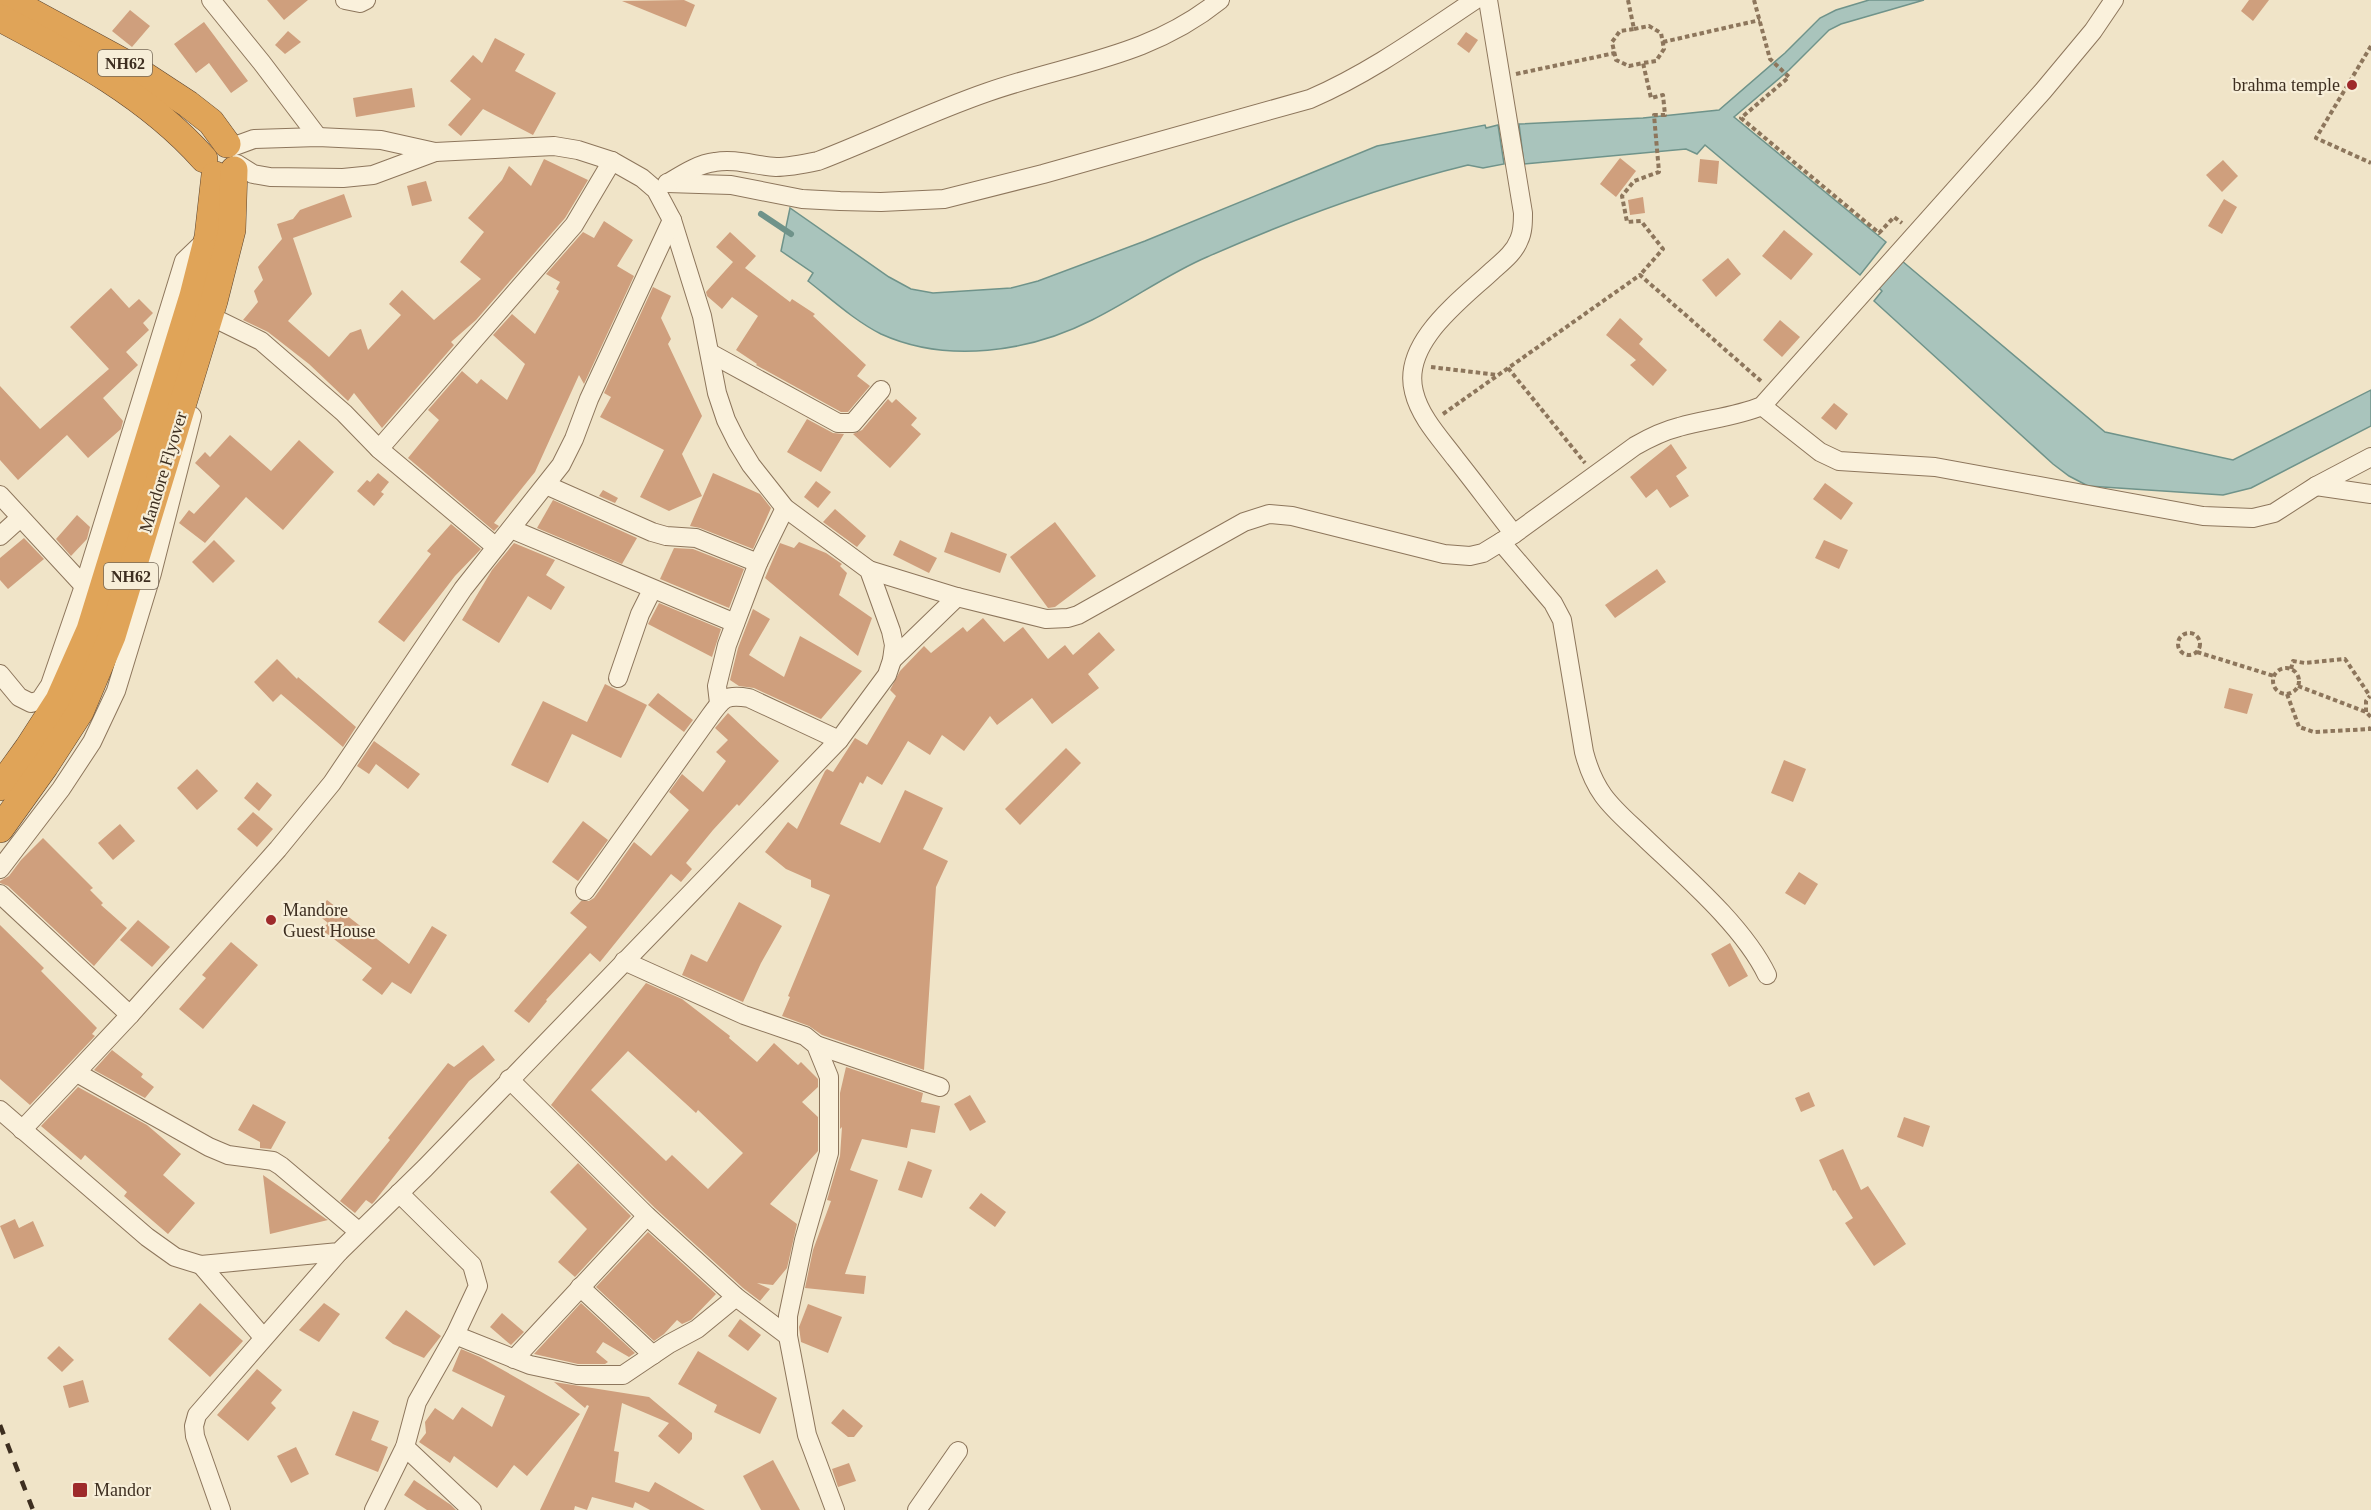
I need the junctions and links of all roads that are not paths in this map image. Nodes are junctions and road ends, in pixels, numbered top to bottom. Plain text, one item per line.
1 (211, 0) edge
2 (345, 0) edge
3 (366, 0) edge
4 (1220, 0) edge
5 (1475, 0) edge
6 (1488, 0) edge
7 (2114, 0) edge
8 (17, 11) edge
9 (318, 137) junction
10 (435, 152) junction
11 (225, 160) junction
12 (612, 161) junction
13 (662, 187) junction
14 (672, 220) junction
15 (220, 234) junction
16 (208, 305) junction
17 (710, 353) junction
18 (881, 390) dead end
19 (1768, 399) junction
20 (379, 449) junction
21 (2371, 457) edge
22 (546, 485) junction
23 (2316, 486) junction
24 (2371, 494) edge
25 (0, 495) edge
26 (785, 508) junction
27 (20, 518) junction
28 (511, 529) junction
29 (0, 536) edge
30 (1508, 538) junction
31 (496, 547) junction
32 (758, 563) junction
33 (869, 570) junction
34 (84, 586) junction
35 (652, 590) junction
36 (957, 597) junction
37 (735, 623) junction
38 (892, 660) junction
39 (0, 674) edge
40 (618, 678) dead end
41 (719, 703) junction
42 (838, 740) junction
43 (0, 787) edge
44 (0, 829) edge
45 (0, 869) edge
46 (585, 891) dead end
47 (0, 894) edge
48 (624, 961) junction
49 (1767, 975) dead end
50 (130, 1015) junction
51 (816, 1045) junction
52 (77, 1073) junction
53 (508, 1079) junction
54 (940, 1087) dead end
55 (0, 1110) edge
56 (22, 1130) junction
57 (399, 1193) junction
58 (646, 1216) junction
59 (358, 1231) junction
60 (339, 1252) junction
61 (201, 1265) junction
62 (580, 1287) junction
63 (736, 1298) junction
64 (455, 1335) junction
65 (788, 1336) junction
66 (263, 1337) junction
67 (653, 1355) junction
68 (513, 1359) junction
69 (405, 1447) junction
70 (958, 1451) dead end
71 (221, 1510) edge
72 (374, 1510) edge
73 (472, 1510) edge
74 (835, 1510) edge
75 (917, 1510) edge

1 - 9 street
2 - 3 street
4 - 13 street
5 - 13 street
6 - 30 street
7 - 19 street
8 - 11 highway, NH62
9 - 10 street
9 - 11 street
10 - 11 street
10 - 12 street
11 - 15 highway, NH62
12 - 13 street
12 - 20 street
13 - 14 street
14 - 17 street
14 - 22 street
15 - 16 highway, Mandore Flyover / NH62
15 - 34 street
16 - 20 street
16 - 43 highway, Mandore Flyover / NH62
16 - 44 highway, Mandore Flyover / NH62
16 - 45 street
17 - 18 street
17 - 26 street
19 - 23 street
19 - 30 street
20 - 31 street
21 - 23 street
22 - 28 street
22 - 32 street
23 - 24 street
25 - 27 street
26 - 32 street
26 - 33 street
27 - 29 street
27 - 34 street
28 - 31 street
28 - 35 street
30 - 36 street
30 - 49 street
31 - 50 street
32 - 37 street
33 - 36 street
33 - 38 street
34 - 39 street
35 - 37 street
35 - 40 street
36 - 38 street
37 - 41 street
38 - 42 street
41 - 42 street
41 - 46 street
42 - 48 street
47 - 50 street
48 - 51 street
48 - 53 street
50 - 52 street
51 - 54 street
51 - 65 street
52 - 56 street
52 - 59 street
53 - 57 street
53 - 58 street
55 - 56 street
56 - 61 street
57 - 59 street
57 - 64 street
58 - 62 street
58 - 63 street
59 - 60 street
60 - 61 street
60 - 66 street
61 - 66 street
62 - 67 street
62 - 68 street
63 - 65 street
63 - 67 street
64 - 68 street
64 - 69 street
65 - 74 street
66 - 71 street
67 - 68 street
69 - 72 street
69 - 73 street
70 - 75 street

